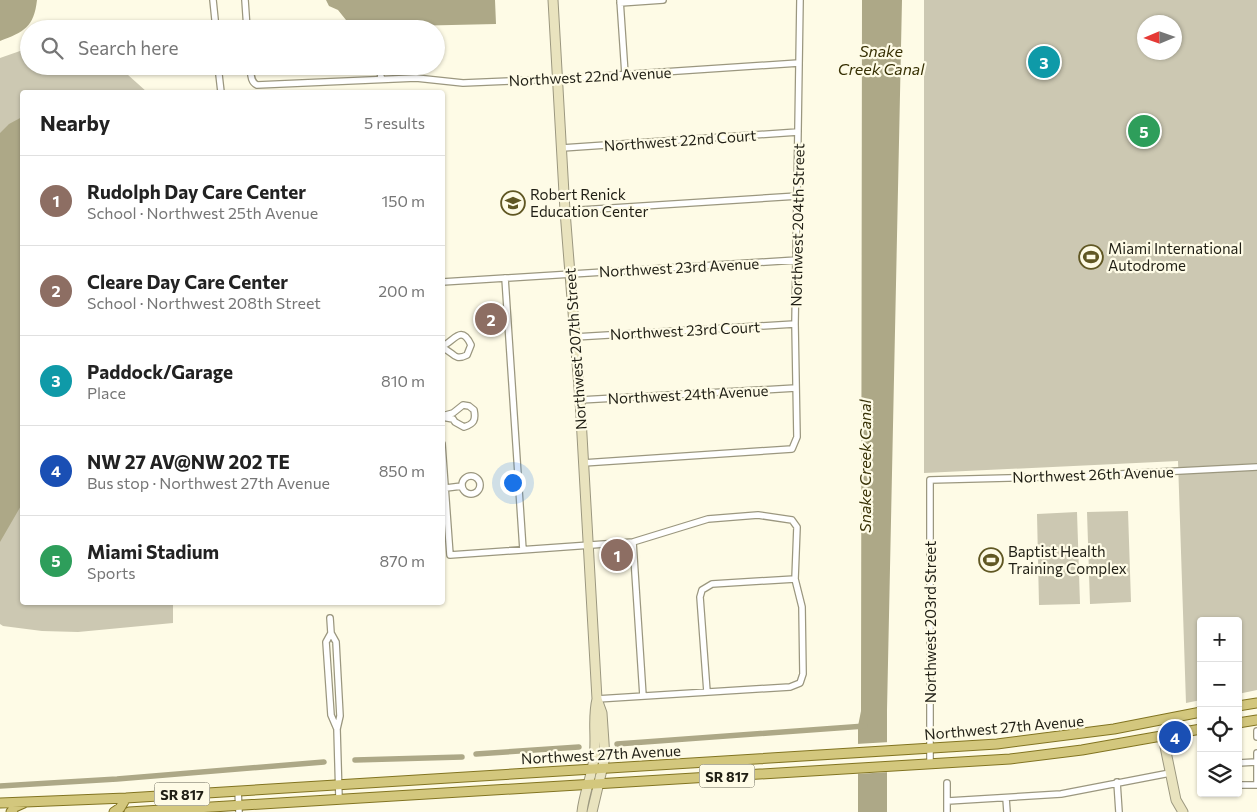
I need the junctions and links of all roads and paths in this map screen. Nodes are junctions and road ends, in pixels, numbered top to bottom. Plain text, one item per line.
1 (213, 0) edge
2 (245, 0) edge
3 (553, 0) edge
4 (663, 0) edge
5 (800, 0) edge
6 (620, 1) edge
7 (215, 20) edge
8 (246, 20) edge
9 (800, 63) junction
10 (625, 74) junction
11 (219, 75) edge
12 (251, 75) edge
13 (381, 75) edge
14 (558, 78) junction
15 (381, 79) junction
16 (221, 90) edge
17 (798, 132) junction
18 (562, 148) junction
19 (798, 196) junction
20 (565, 211) junction
21 (797, 260) junction
22 (570, 274) junction
23 (505, 278) junction
24 (445, 282) edge
25 (795, 324) junction
26 (575, 337) junction
27 (445, 345) edge
28 (445, 348) edge
29 (796, 388) junction
30 (580, 400) junction
31 (445, 416) edge
32 (445, 418) edge
33 (583, 463) junction
34 (1257, 467) edge
35 (445, 477) edge
36 (930, 480) joint
37 (462, 486) dead end
38 (446, 488) junction
39 (633, 542) junction
40 (587, 546) junction
41 (523, 550) junction
42 (795, 579) junction
43 (330, 618) dead end
44 (331, 633) junction
45 (707, 692) junction
46 (643, 696) junction
47 (596, 699) junction
48 (1257, 703) edge
49 (1242, 706) edge
50 (1197, 713) edge
51 (1257, 720) edge
52 (1242, 722) edge
53 (337, 729) junction
54 (1197, 730) edge
55 (1257, 731) edge
56 (1081, 734) junction
57 (1257, 736) edge
58 (1162, 737) junction
59 (930, 748) junction
60 (1082, 750) junction
61 (1257, 753) edge
62 (1256, 762) edge
63 (1242, 763) edge
64 (930, 764) junction
65 (603, 767) junction
66 (592, 768) junction
67 (1170, 773) junction
68 (471, 776) junction
69 (1117, 782) junction
70 (947, 783) dead end
71 (587, 784) junction
72 (599, 784) junction
73 (1257, 784) edge
74 (338, 785) junction
75 (1242, 785) edge
76 (238, 790) junction
77 (472, 790) junction
78 (126, 798) junction
79 (339, 798) junction
80 (1006, 798) junction
81 (29, 801) junction
82 (948, 801) junction
83 (0, 803) edge
84 (239, 809) edge
85 (142, 811) edge
86 (11, 812) edge
87 (114, 812) edge
88 (130, 812) edge
89 (582, 812) edge
90 (592, 812) edge
91 (947, 812) edge
92 (1007, 812) edge
93 (1119, 812) edge
94 (1183, 812) edge

1 - 7 street
2 - 8 street
3 - 14 street, Northwest 207th Street
4 - 6 street
5 - 9 street, Northwest 204th Street
6 - 10 street
9 - 10 street, Northwest 22nd Avenue
9 - 17 street, Northwest 204th Street
10 - 14 street, Northwest 22nd Avenue
11 - 16 street
12 - 15 street, Northwest 22nd Avenue
13 - 15 street
14 - 15 street, Northwest 22nd Avenue
14 - 18 street, Northwest 207th Street
17 - 18 street, Northwest 22nd Court
17 - 19 street, Northwest 204th Street
18 - 20 street, Northwest 207th Street
19 - 20 street
19 - 21 street, Northwest 204th Street
20 - 22 street, Northwest 207th Street
21 - 22 street, Northwest 23rd Avenue
21 - 25 street, Northwest 204th Street
22 - 23 street, Northwest 23rd Avenue
22 - 26 street, Northwest 207th Street
23 - 24 street, Northwest 23rd Avenue
23 - 41 street
25 - 26 street, Northwest 23rd Court
25 - 29 street, Northwest 204th Street
26 - 30 street, Northwest 207th Street
27 - 28 street
29 - 30 street, Northwest 24th Avenue
29 - 33 street, Northwest 204th Street
30 - 33 street, Northwest 207th Street
31 - 32 street
33 - 40 street, Northwest 207th Street
34 - 36 street, Northwest 26th Avenue
35 - 38 street
36 - 59 street, Northwest 203rd Street
37 - 38 street
38 - 41 street
39 - 40 street
39 - 42 street
39 - 46 street
40 - 41 street
40 - 47 street, Northwest 207th Street
42 - 45 street
42 - 45 street
43 - 44 street
44 - 53 street
44 - 53 street
45 - 46 street
46 - 47 street
47 - 65 street, Northwest 207th Street
47 - 66 street, Northwest 207th Street
48 - 49 main road
50 - 56 main road, Northwest 27th Avenue / SR 817
51 - 52 main road
53 - 74 street
54 - 58 main road, Northwest 27th Avenue / SR 817
55 - 57 street
56 - 59 main road, Northwest 27th Avenue / SR 817
56 - 60 main road
58 - 60 main road, Northwest 27th Avenue / SR 817
58 - 67 street
59 - 64 street, Northwest 203rd Street
59 - 65 main road, Northwest 27th Avenue / SR 817
60 - 64 main road, Northwest 27th Avenue / SR 817
61 - 62 street
62 - 63 street
62 - 73 street
64 - 72 main road, Northwest 27th Avenue / SR 817
65 - 66 main road, Northwest 27th Avenue / SR 817
65 - 72 street, Northwest 207th Street
66 - 68 main road, Northwest 27th Avenue / SR 817
66 - 71 street, Northwest 207th Street
67 - 69 street
67 - 94 street
68 - 74 main road, Northwest 27th Avenue / SR 817
68 - 77 main road
69 - 80 street
69 - 93 street
70 - 82 street
71 - 72 main road, Northwest 27th Avenue / SR 817
71 - 77 main road, Northwest 27th Avenue / SR 817
71 - 89 street, Northwest 207th Street
72 - 90 street, Northwest 207th Street
73 - 75 street
74 - 76 main road, Northwest 27th Avenue / SR 817
74 - 79 street
76 - 78 main road, Northwest 27th Avenue / SR 817
76 - 84 street
77 - 79 main road, Northwest 27th Avenue / SR 817
78 - 81 main road, Northwest 27th Avenue / SR 817
78 - 85 main road
78 - 87 main road
79 - 84 main road, Northwest 27th Avenue / SR 817
80 - 82 street
80 - 92 street
81 - 83 main road, Northwest 27th Avenue / SR 817
81 - 86 main road
82 - 91 street
84 - 85 main road, Northwest 27th Avenue / SR 817
85 - 88 main road, Northwest 27th Avenue / SR 817

